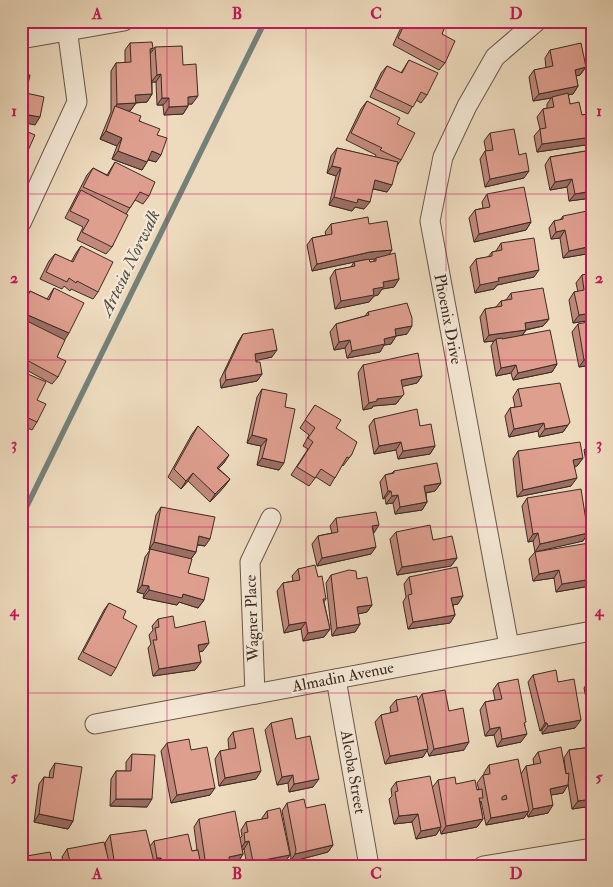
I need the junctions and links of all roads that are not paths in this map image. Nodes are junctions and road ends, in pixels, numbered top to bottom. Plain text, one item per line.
1 (124, 21) edge
2 (537, 21) edge
3 (66, 26) edge
4 (21, 39) edge
5 (21, 223) edge
6 (271, 518) dead end
7 (592, 631) edge
8 (510, 646) junction
9 (336, 679) junction
10 (255, 694) junction
11 (95, 724) dead end
12 (592, 848) edge
13 (369, 866) edge
14 (483, 866) edge

1 - 3 street
2 - 8 street, Phoenix Drive
3 - 4 street
3 - 5 street
6 - 10 street, Wagner Place
7 - 8 street, Almadin Avenue
8 - 9 street, Almadin Avenue
9 - 10 street, Almadin Avenue
9 - 13 street, Alcoba Street
10 - 11 street, Almadin Avenue
12 - 14 street

